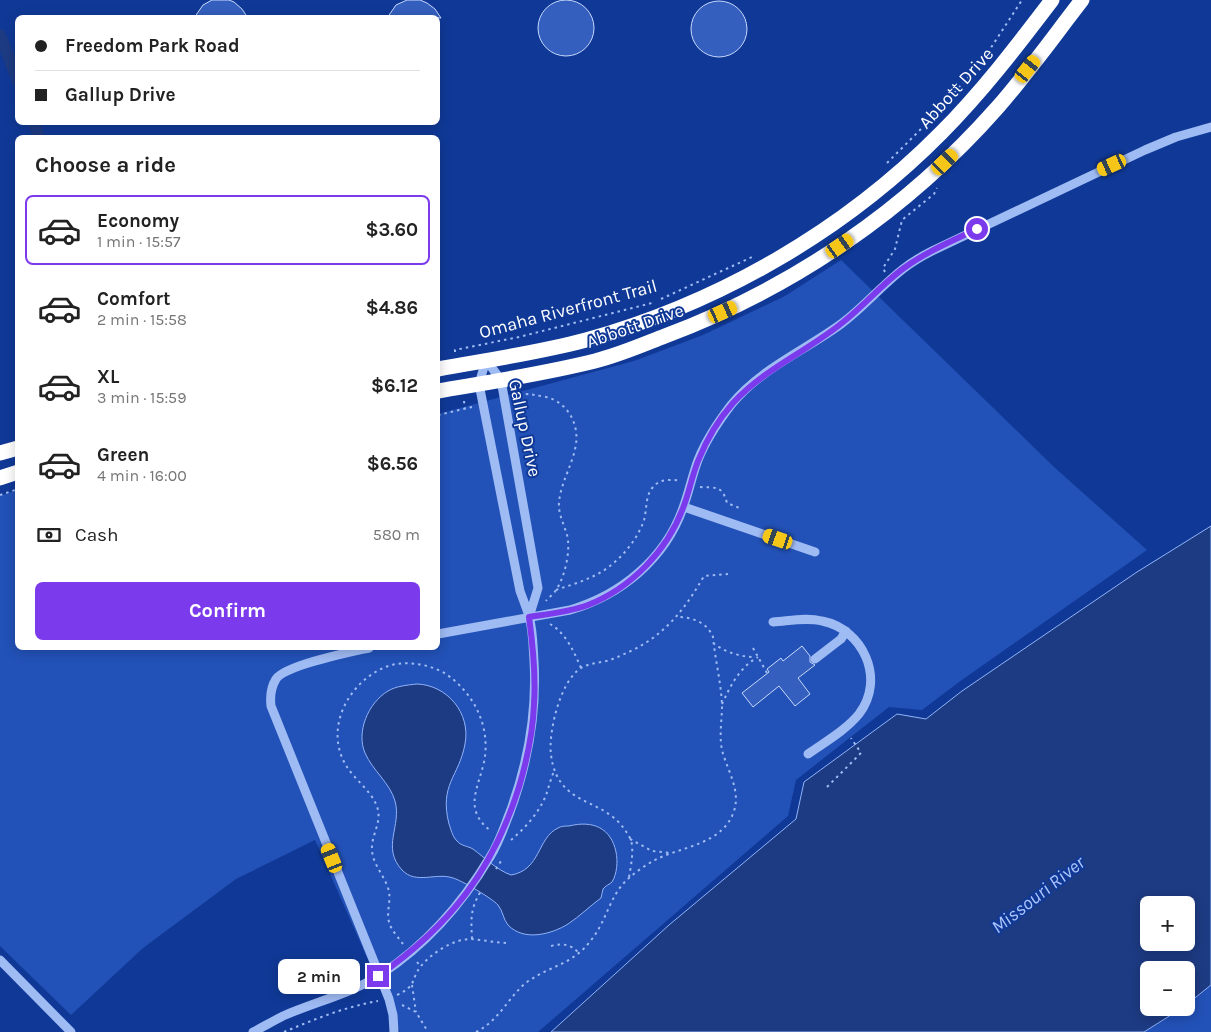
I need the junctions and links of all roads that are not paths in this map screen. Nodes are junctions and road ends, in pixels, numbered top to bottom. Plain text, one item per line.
1 (1052, 0) edge
2 (1082, 0) edge
3 (1211, 127) edge
4 (486, 360) junction
5 (440, 369) edge
6 (502, 380) junction
7 (480, 384) junction
8 (440, 391) edge
9 (15, 449) edge
10 (0, 453) edge
11 (15, 473) edge
12 (0, 478) edge
13 (684, 507) junction
14 (815, 552) dead end
15 (529, 617) junction
16 (773, 622) dead end
17 (846, 631) junction
18 (440, 634) edge
19 (360, 650) edge
20 (815, 659) dead end
21 (808, 754) dead end
22 (0, 960) edge
23 (378, 976) junction
24 (71, 1032) edge
25 (253, 1032) edge
26 (394, 1032) edge

1 - 4 highway, Abbott Drive
2 - 6 highway, Abbott Drive
3 - 13 street
4 - 5 highway, Abbott Drive
4 - 6 street, Gallup Drive
4 - 7 street, Gallup Drive
6 - 7 highway, Abbott Drive
6 - 15 street, Gallup Drive
7 - 8 highway, Abbott Drive
7 - 15 street, Gallup Drive
9 - 10 highway
11 - 12 highway
13 - 14 street
13 - 15 street
15 - 18 street
15 - 23 street, Gallup Drive
16 - 17 street
17 - 20 street
17 - 21 street
19 - 23 street
22 - 24 street
23 - 25 street, Gallup Drive
23 - 26 street

